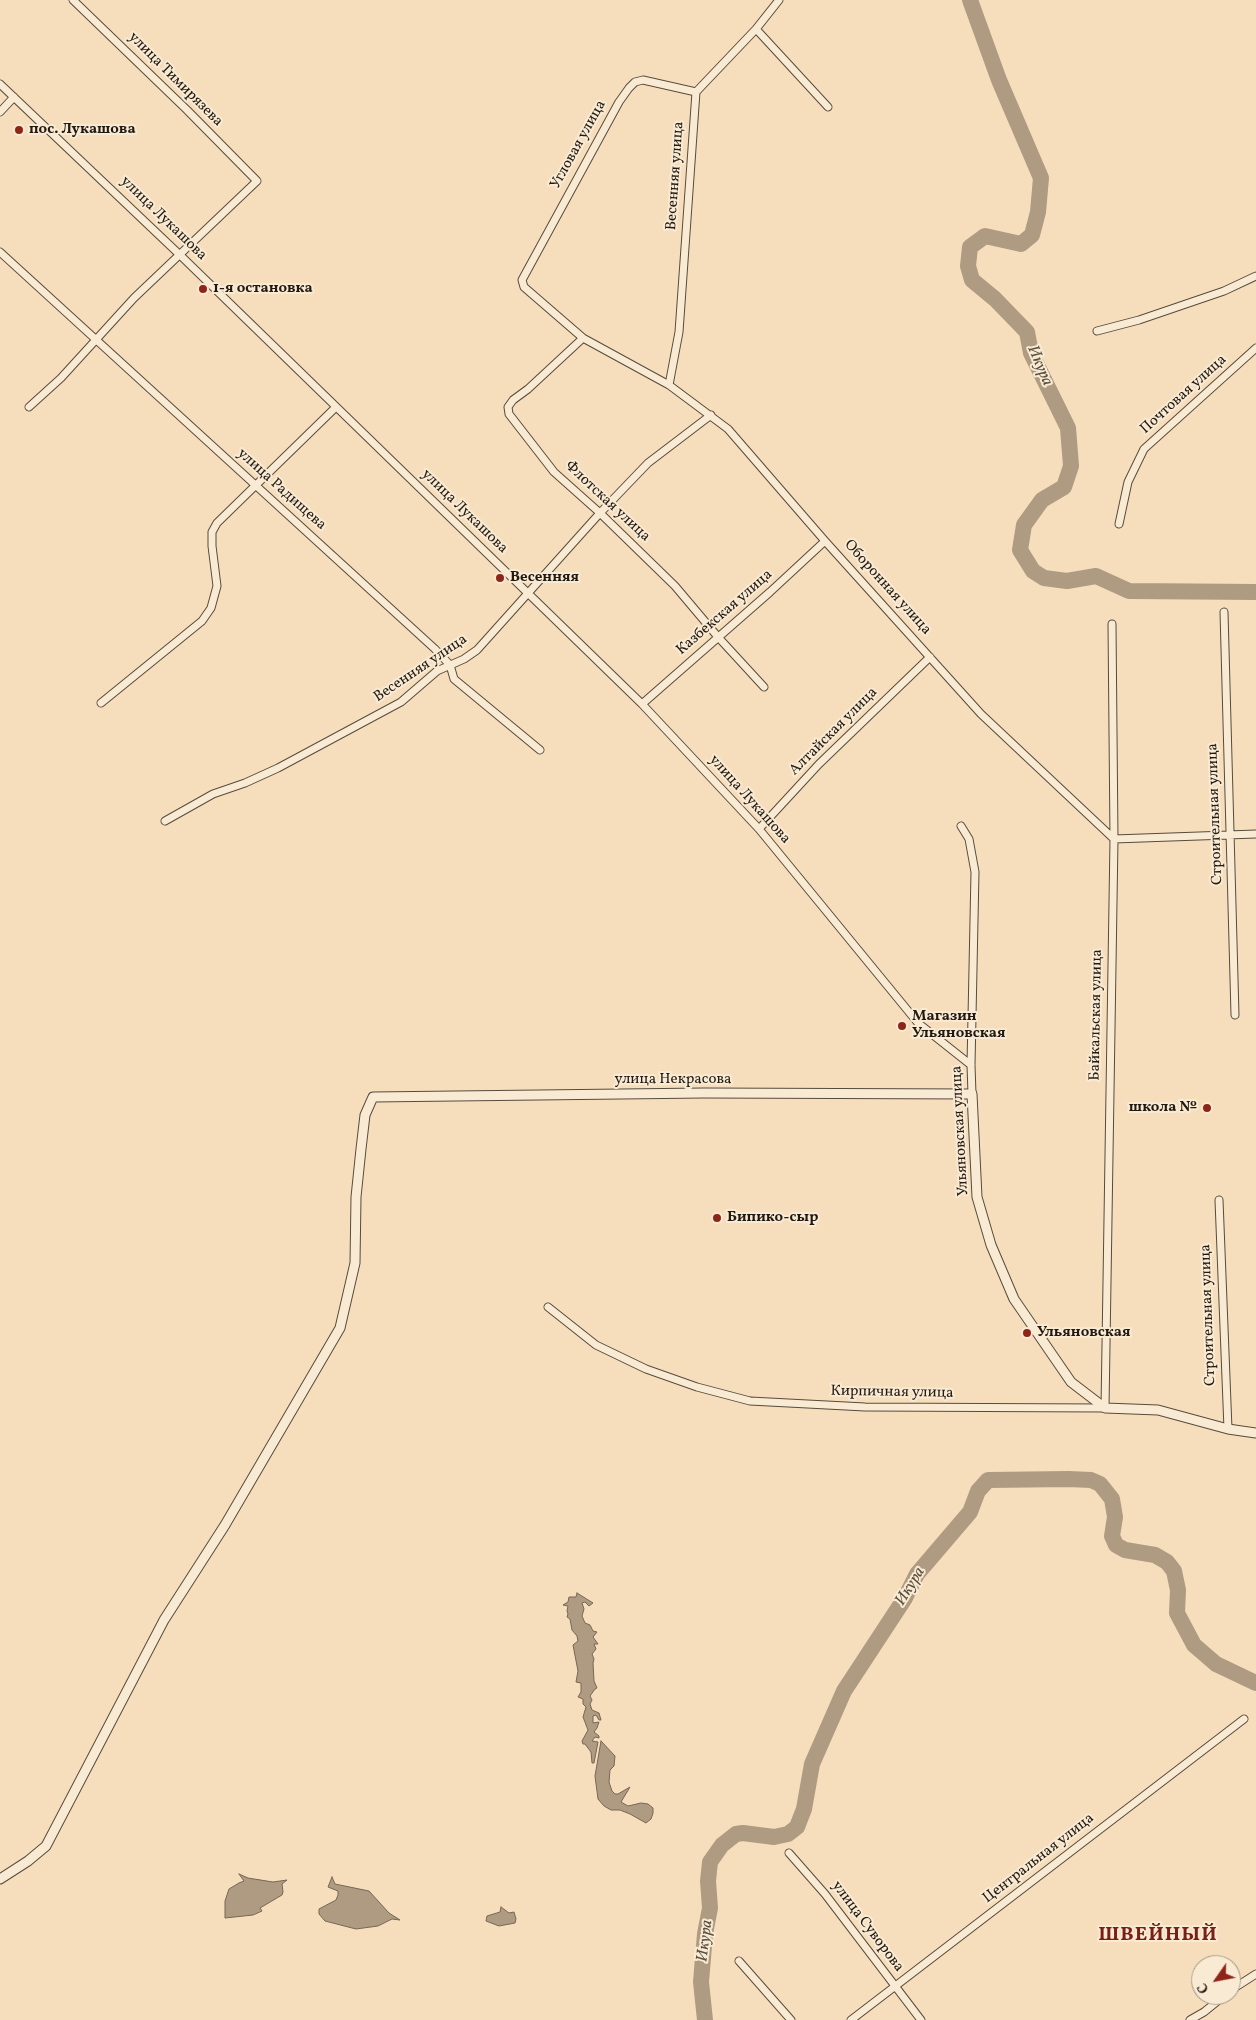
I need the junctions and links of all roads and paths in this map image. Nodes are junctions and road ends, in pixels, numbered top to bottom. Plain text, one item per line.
1 (73, 0) edge
2 (779, 0) edge
3 (756, 29) junction
4 (0, 84) edge
5 (696, 92) junction
6 (14, 98) junction
7 (828, 107) dead end
8 (0, 112) edge
9 (0, 252) edge
10 (180, 254) junction
11 (1256, 276) edge
12 (522, 280) joint
13 (1097, 331) dead end
14 (583, 338) junction
15 (95, 339) junction
16 (1256, 348) edge
17 (669, 385) junction
18 (29, 407) dead end
19 (336, 407) junction
20 (711, 415) junction
21 (254, 484) junction
22 (600, 513) junction
23 (1119, 524) dead end
24 (825, 541) junction
25 (529, 594) junction
26 (1224, 612) dead end
27 (1112, 624) dead end
28 (718, 637) junction
29 (930, 657) junction
30 (450, 664) junction
31 (764, 687) dead end
32 (100, 703) dead end
33 (642, 704) junction
34 (540, 750) dead end
35 (165, 822) dead end
36 (961, 826) dead end
37 (759, 829) junction
38 (1256, 834) edge
39 (1230, 835) junction
40 (1114, 839) junction
41 (1235, 1015) dead end
42 (971, 1065) junction
43 (972, 1094) junction
44 (1219, 1200) dead end
45 (548, 1307) dead end
46 (1105, 1408) junction
47 (1228, 1428) junction
48 (1256, 1433) edge
49 (1244, 1719) dead end
50 (789, 1853) dead end
51 (0, 1879) edge
52 (739, 1961) dead end
53 (1256, 1974) edge
54 (1241, 1984) edge
55 (895, 1986) junction
56 (1211, 2005) edge
57 (791, 2020) edge
58 (851, 2020) edge
59 (921, 2020) edge
60 (1190, 2020) edge

1 - 10 street, улица Тимирязева
2 - 3 street
3 - 5 street
3 - 7 street
4 - 6 street, улица Лукашова
5 - 12 street, Угловая улица
5 - 17 street, Весенняя улица
6 - 8 street
6 - 10 street, улица Лукашова
9 - 15 street, улица Радищева
10 - 15 street
10 - 19 street, улица Лукашова
11 - 13 street
12 - 14 street, Оборонная улица
14 - 17 street, Оборонная улица
14 - 22 street, Флотская улица
15 - 18 street
15 - 21 street, улица Радищева
16 - 23 street, Почтовая улица
17 - 20 street, Оборонная улица
19 - 21 street
19 - 25 street, улица Лукашова
20 - 22 street, Весенняя улица
20 - 24 street, Оборонная улица
21 - 30 street, улица Радищева
21 - 32 street
22 - 25 street, Весенняя улица
22 - 28 street, Флотская улица
24 - 28 street, Казбекская улица
24 - 29 street, Оборонная улица
25 - 30 street, Весенняя улица
25 - 33 street, улица Лукашова
26 - 39 street, Строительная улица
27 - 40 street, Байкальская улица
28 - 31 street, Флотская улица
28 - 33 street, Казбекская улица
29 - 37 street, Алтайская улица
29 - 40 street, Оборонная улица
30 - 34 street, улица Радищева
30 - 35 street, Весенняя улица
33 - 37 street, улица Лукашова
36 - 42 street, Ульяновская улица
37 - 42 street, улица Лукашова
38 - 39 street
39 - 40 street
39 - 41 street, Строительная улица
40 - 46 street, Байкальская улица
42 - 43 street, Ульяновская улица
43 - 46 street, Ульяновская улица
43 - 51 street, улица Некрасова
44 - 47 street, Строительная улица
45 - 46 street, Кирпичная улица
46 - 47 street, Кирпичная улица
47 - 48 street, Кирпичная улица
49 - 55 street, Центральная улица
50 - 55 street, улица Суворова
52 - 57 street
53 - 54 street
55 - 58 street, Центральная улица
55 - 59 street, улица Суворова
56 - 60 street

